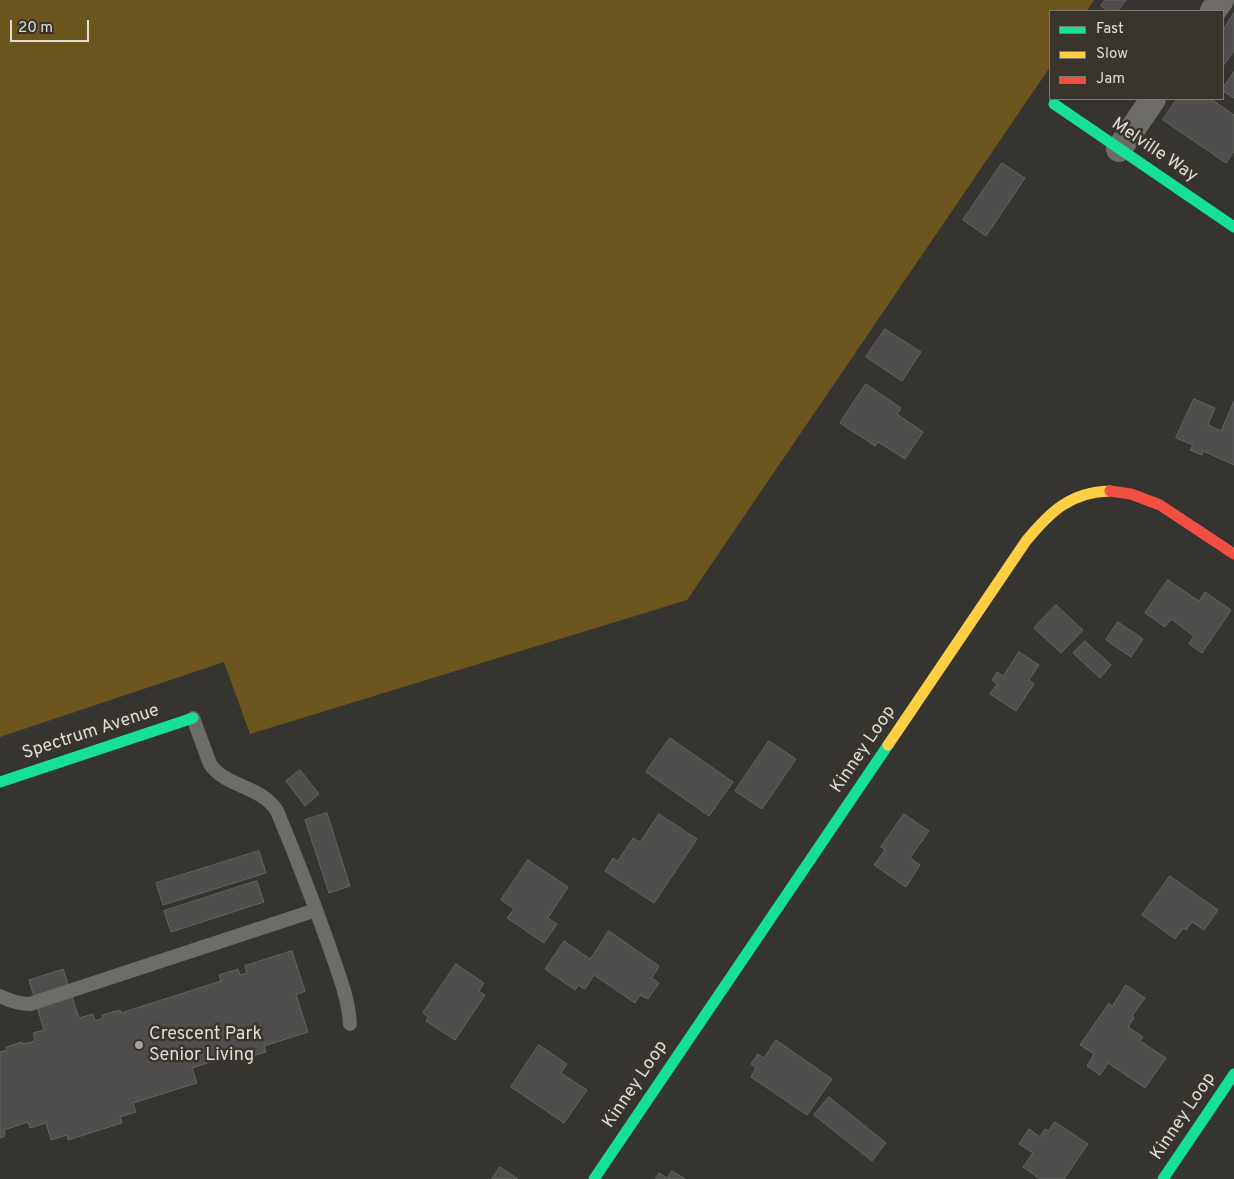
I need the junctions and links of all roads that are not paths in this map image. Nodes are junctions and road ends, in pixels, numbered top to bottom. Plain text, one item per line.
1 (1152, 100) edge
2 (1054, 104) dead end
3 (1119, 149) junction
4 (1234, 227) edge
5 (1234, 554) edge
6 (193, 718) joint
7 (0, 782) edge
8 (316, 910) junction
9 (0, 996) edge
10 (350, 1024) dead end
11 (1234, 1074) edge
12 (594, 1179) edge
13 (1163, 1179) edge

1 - 3 street
2 - 3 street, Melville Way
3 - 4 street, Melville Way
5 - 12 street, Kinney Loop
6 - 7 street, Spectrum Avenue
6 - 8 lane
8 - 9 lane
8 - 10 lane
11 - 13 street, Kinney Loop

